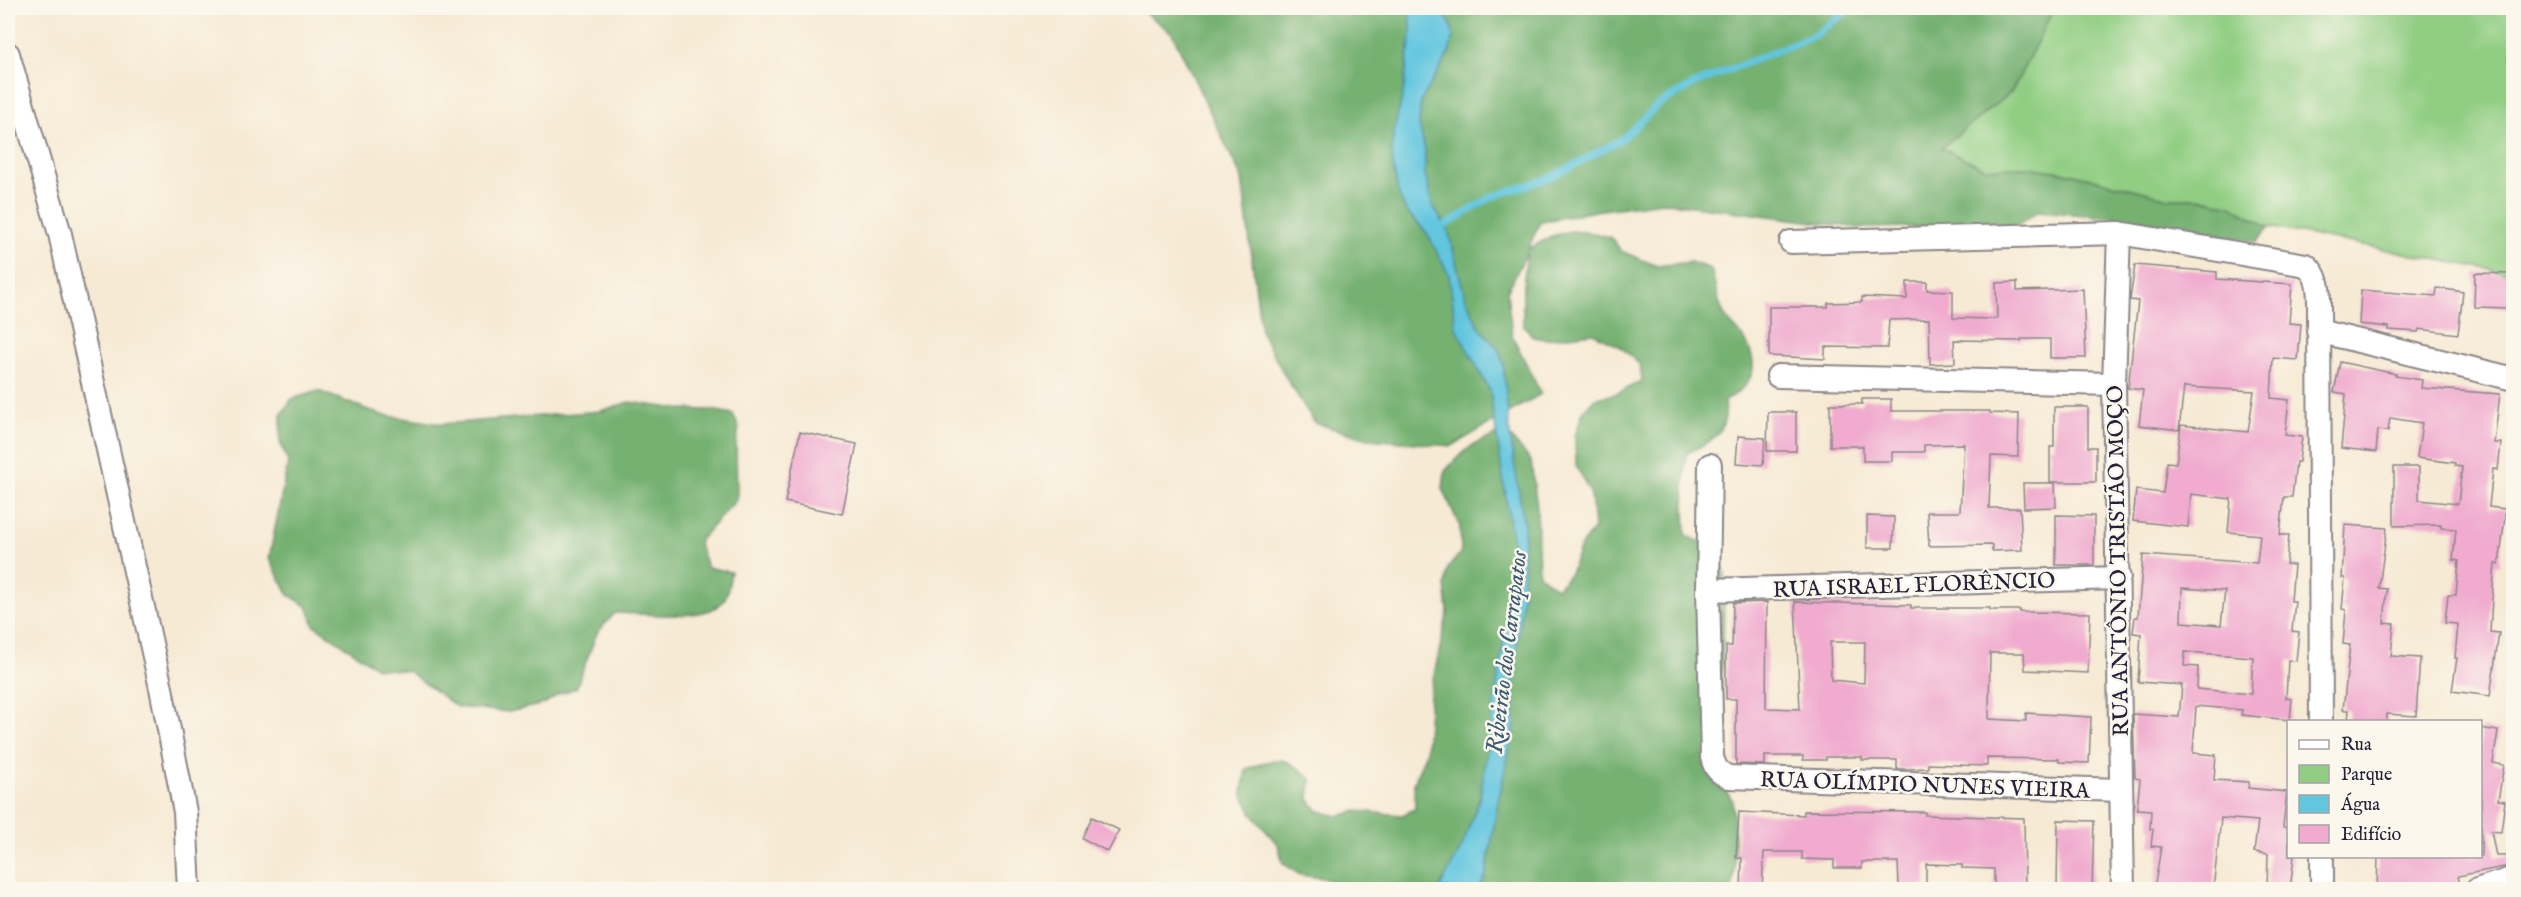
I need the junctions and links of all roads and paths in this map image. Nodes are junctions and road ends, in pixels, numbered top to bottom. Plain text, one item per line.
1 (8, 54) edge
2 (2119, 233) junction
3 (1791, 242) dead end
4 (2318, 330) junction
5 (1778, 376) dead end
6 (2514, 379) edge
7 (2114, 384) junction
8 (1710, 465) dead end
9 (2119, 579) junction
10 (1708, 590) junction
11 (2321, 720) edge
12 (2120, 790) junction
13 (2322, 858) edge
14 (2514, 879) edge
15 (189, 890) edge
16 (2123, 890) edge
17 (2322, 890) edge
18 (2477, 890) edge

1 - 15 street
2 - 3 street
2 - 4 street
2 - 7 street, RUA ANTÔNIO TRISTÃO MOÇO
4 - 6 street
4 - 11 street
5 - 7 street
7 - 9 street, RUA ANTÔNIO TRISTÃO MOÇO
8 - 10 street
9 - 10 street, RUA ISRAEL FLORÊNCIO
9 - 12 street, RUA ANTÔNIO TRISTÃO MOÇO
10 - 12 street, RUA OLÍMPIO NUNES VIEIRA
12 - 16 street, RUA ANTÔNIO TRISTÃO MOÇO
13 - 17 street
14 - 18 street

